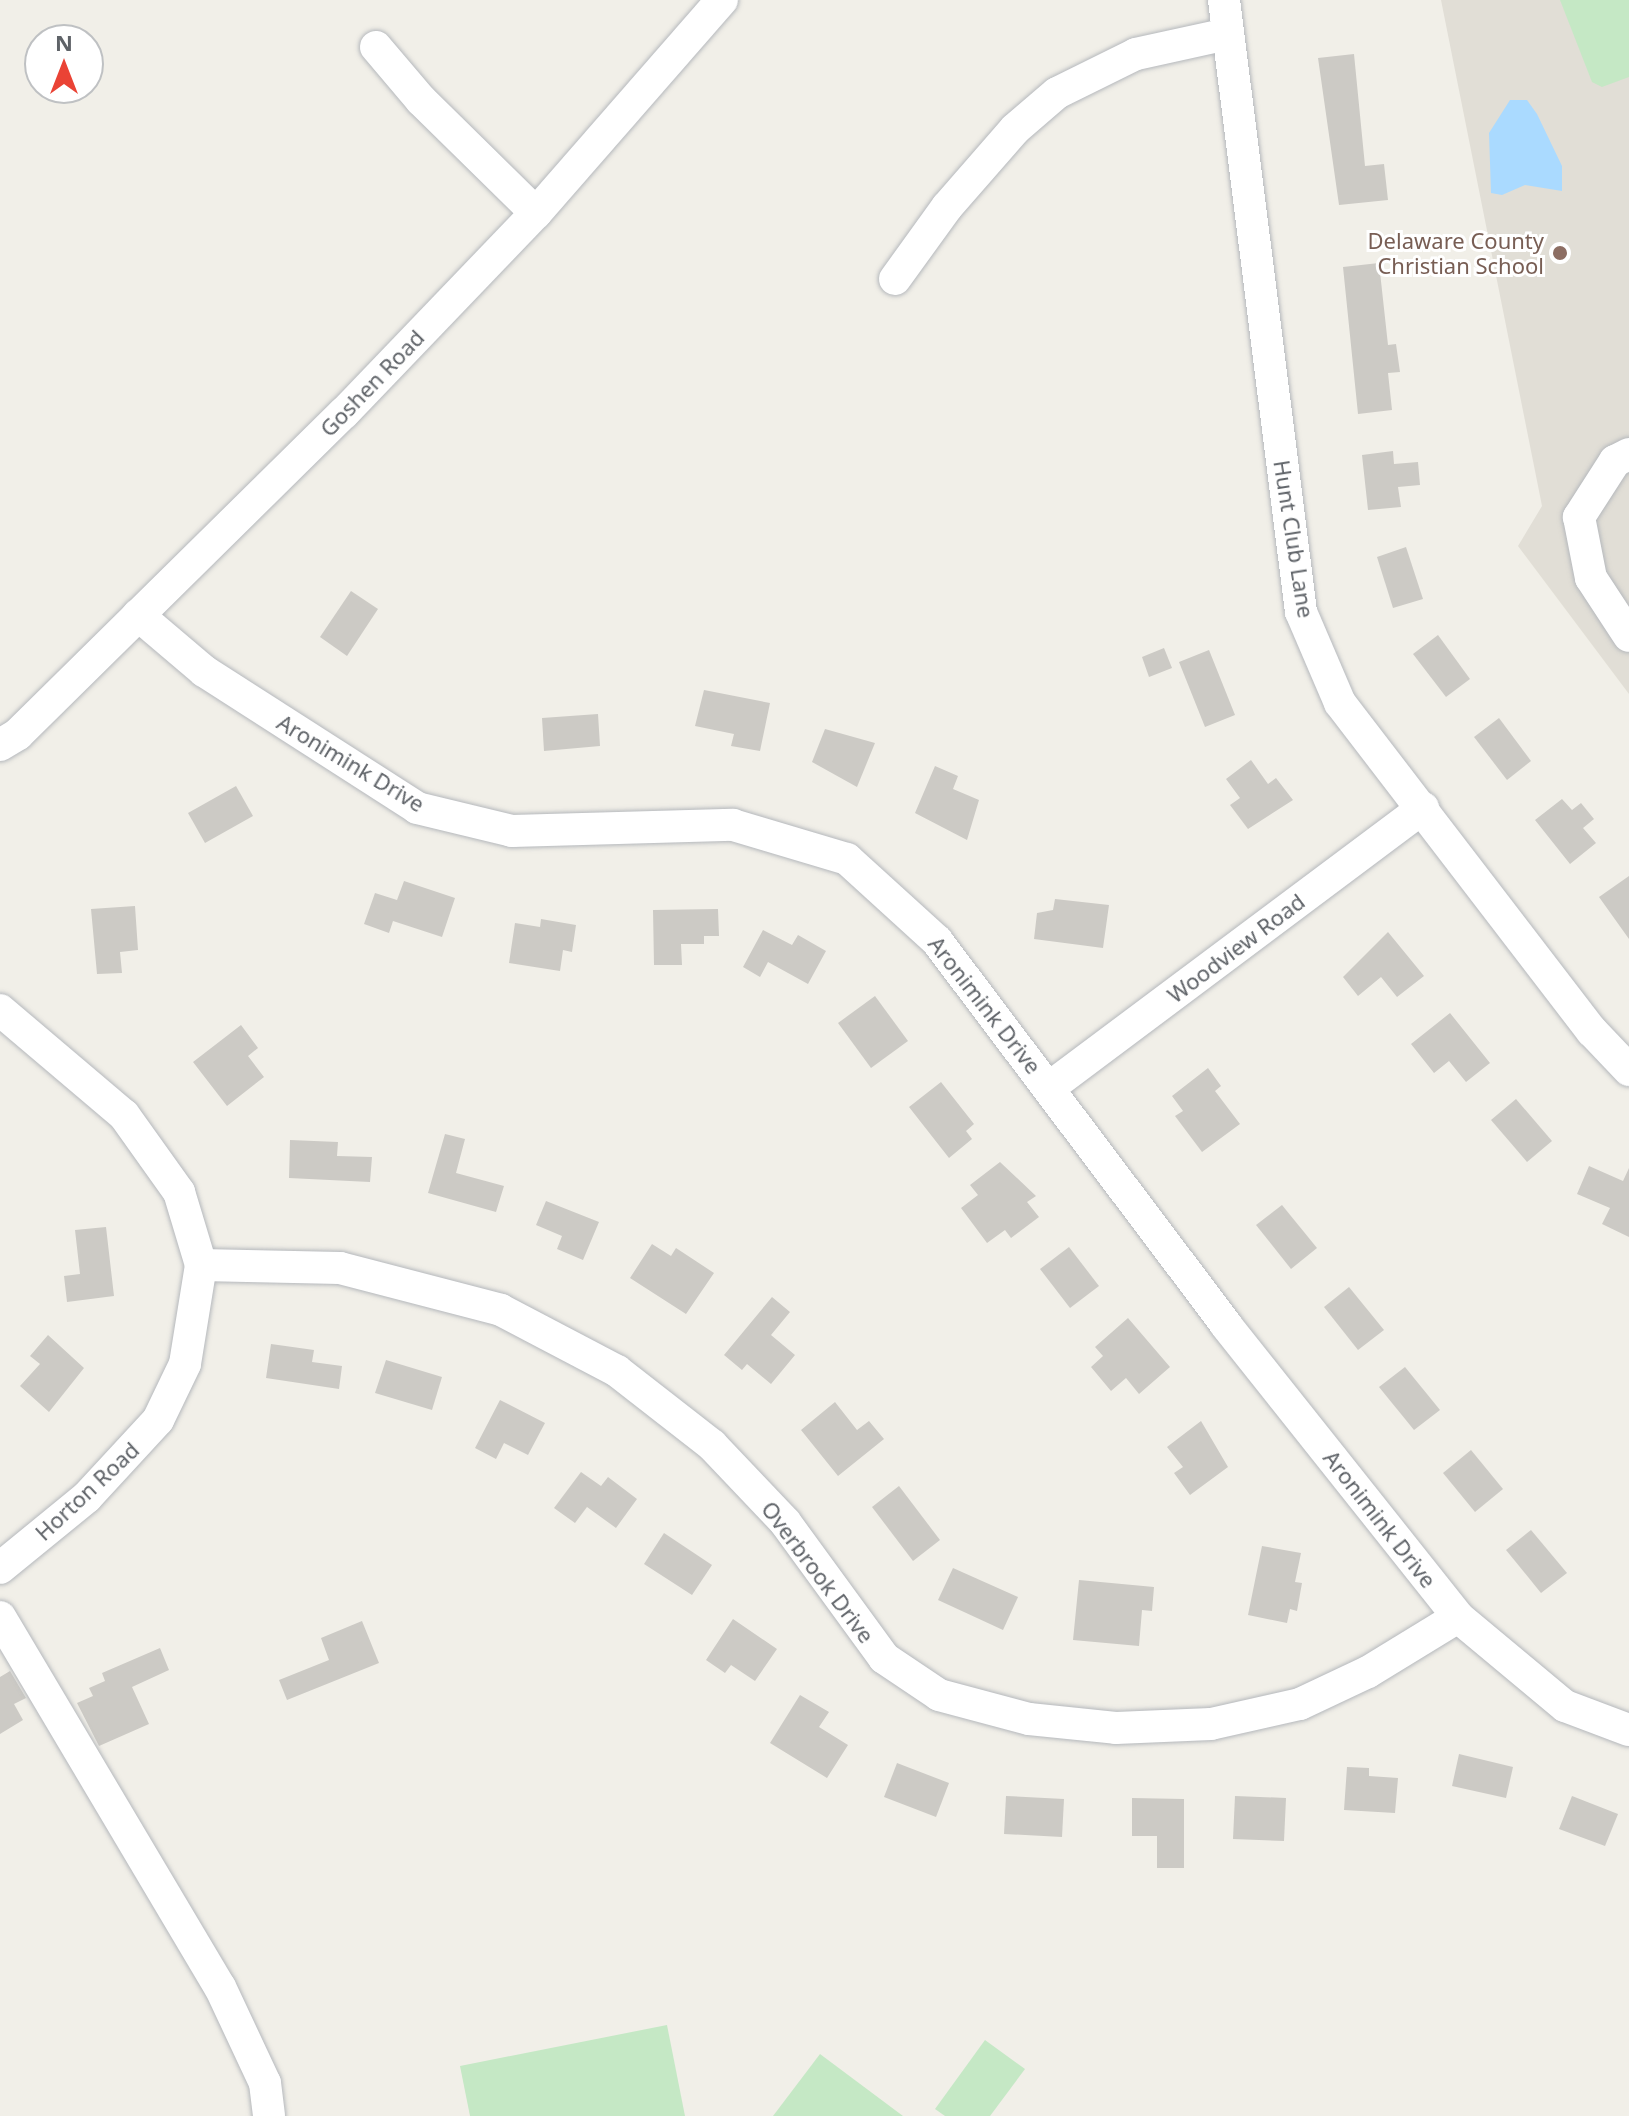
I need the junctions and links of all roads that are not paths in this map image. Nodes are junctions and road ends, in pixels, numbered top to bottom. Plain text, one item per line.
1 (722, 0) edge
2 (1224, 0) edge
3 (1228, 34) junction
4 (376, 47) dead end
5 (536, 213) junction
6 (895, 279) dead end
7 (1629, 454) edge
8 (138, 615) junction
9 (1629, 636) edge
10 (0, 745) edge
11 (1423, 808) junction
12 (0, 1010) edge
13 (1629, 1070) edge
14 (1050, 1087) junction
15 (201, 1265) junction
16 (0, 1568) edge
17 (0, 1617) edge
18 (1458, 1617) junction
19 (1629, 1730) edge
20 (269, 2116) edge

1 - 5 street, Goshen Road
2 - 3 street, Hunt Club Lane
3 - 6 street
3 - 11 street, Hunt Club Lane
4 - 5 street
5 - 8 street, Goshen Road
7 - 9 street
8 - 10 street, Goshen Road
8 - 14 street, Aronimink Drive
11 - 13 street, Hunt Club Lane
11 - 14 street, Woodview Road
12 - 15 street, Horton Road
14 - 18 street, Aronimink Drive
15 - 16 street, Horton Road
15 - 18 street, Overbrook Drive
17 - 20 street
18 - 19 street, Aronimink Drive

